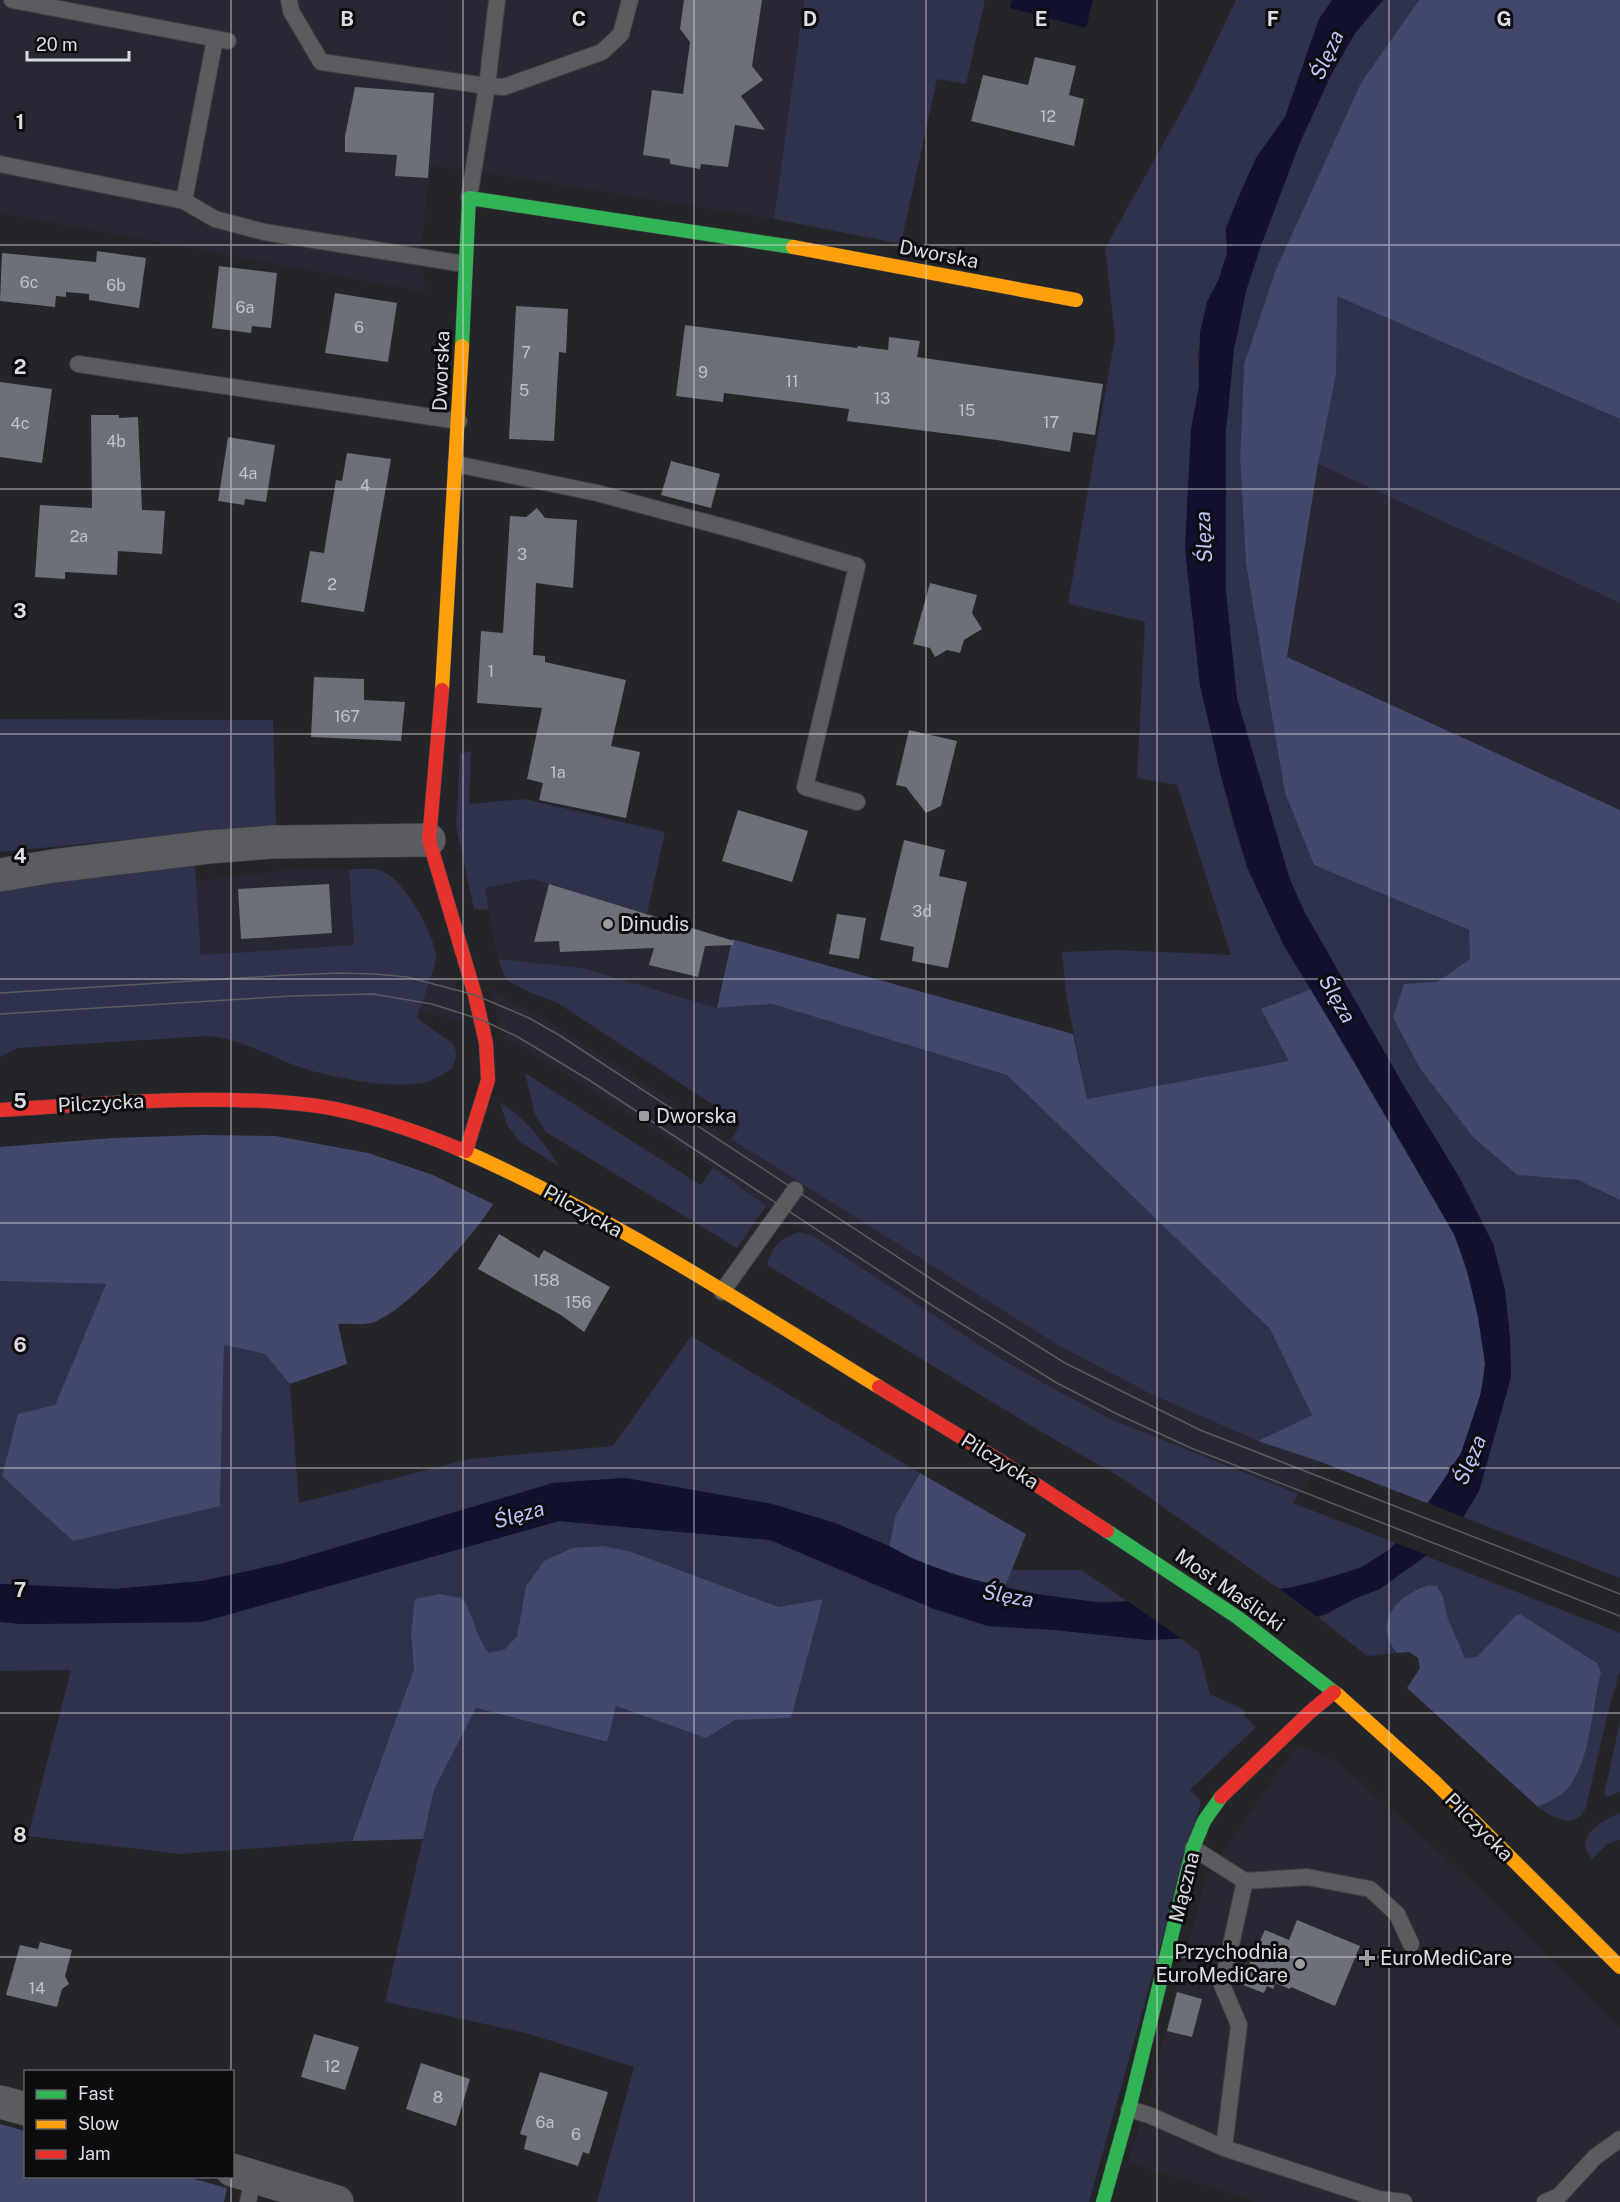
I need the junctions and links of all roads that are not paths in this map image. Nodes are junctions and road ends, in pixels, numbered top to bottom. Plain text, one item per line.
1 (12, 0) edge
2 (289, 0) edge
3 (497, 0) edge
4 (630, 0) edge
5 (487, 86) junction
6 (0, 164) edge
7 (469, 198) junction
8 (184, 201) junction
9 (464, 264) junction
10 (1076, 300) dead end
11 (78, 364) dead end
12 (459, 421) junction
13 (456, 464) junction
14 (857, 802) dead end
15 (429, 840) junction
16 (0, 875) edge
17 (0, 1110) edge
18 (466, 1151) junction
19 (795, 1190) dead end
20 (722, 1292) junction
21 (1100, 1526) joint
22 (1334, 1692) junction
23 (1193, 1848) junction
24 (1245, 1881) junction
25 (1412, 1944) dead end
26 (1620, 1967) edge
27 (0, 2102) edge
28 (24, 2108) edge
29 (1129, 2109) junction
30 (1620, 2139) edge
31 (1224, 2148) junction
32 (245, 2183) edge
33 (337, 2202) edge
34 (1103, 2202) edge
35 (1404, 2202) edge
36 (1545, 2202) edge

1 - 8 lane
2 - 5 lane
3 - 5 lane
4 - 5 lane
5 - 7 lane
6 - 8 lane
7 - 9 street, Dworska
7 - 10 street, Dworska
8 - 9 lane
9 - 12 street, Dworska
11 - 12 lane
12 - 13 street, Dworska
13 - 14 lane
13 - 15 street, Dworska
15 - 16 street
15 - 18 street, Dworska
17 - 18 street, Pilczycka
18 - 20 street, Pilczycka
19 - 20 lane
20 - 21 street, Pilczycka
21 - 22 street, Most Maślicki
22 - 23 street, Mączna
22 - 26 street, Pilczycka
23 - 24 lane
23 - 29 street, Mączna
24 - 25 lane
24 - 31 lane
27 - 28 street
29 - 31 lane
29 - 34 street, Mączna
30 - 36 lane
31 - 35 lane
32 - 33 street

